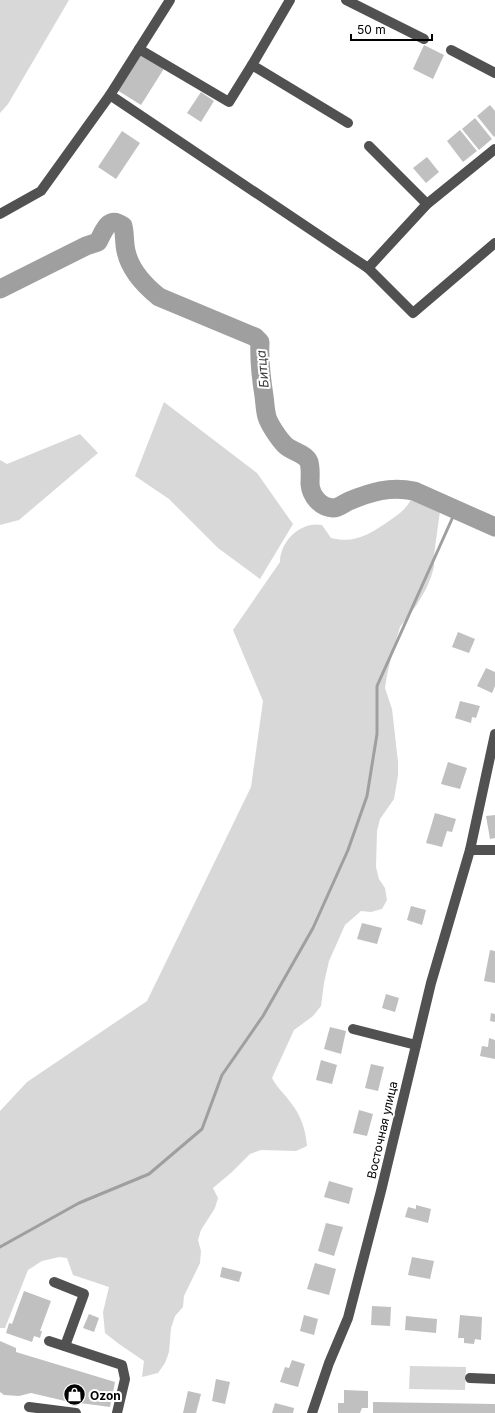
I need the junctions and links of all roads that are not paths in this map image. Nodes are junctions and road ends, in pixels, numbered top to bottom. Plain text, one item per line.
1 (170, 0) edge
2 (290, 0) edge
3 (346, 0) edge
4 (424, 39) dead end
5 (139, 49) junction
6 (451, 50) dead end
7 (252, 65) junction
8 (495, 73) edge
9 (110, 95) junction
10 (348, 124) dead end
11 (369, 146) dead end
12 (495, 149) edge
13 (427, 204) junction
14 (0, 214) edge
15 (495, 243) edge
16 (368, 268) junction
17 (495, 734) edge
18 (470, 850) junction
19 (495, 850) edge
20 (353, 1029) dead end
21 (416, 1045) junction
22 (54, 1282) dead end
23 (49, 1341) dead end
24 (65, 1346) junction
25 (470, 1378) dead end
26 (495, 1379) edge
27 (29, 1407) dead end
28 (76, 1413) edge
29 (117, 1413) edge
30 (312, 1413) edge

1 - 5 street
2 - 7 street
3 - 4 street
5 - 7 street
5 - 9 street
6 - 8 street
7 - 10 street
9 - 14 street
9 - 16 street
11 - 13 street
12 - 13 street
13 - 16 street
15 - 16 street
17 - 18 street, Восточная улица
18 - 19 street
18 - 21 street, Восточная улица
20 - 21 street
21 - 30 street, Восточная улица
22 - 24 street
23 - 24 street
24 - 29 street
25 - 26 street
27 - 28 street

